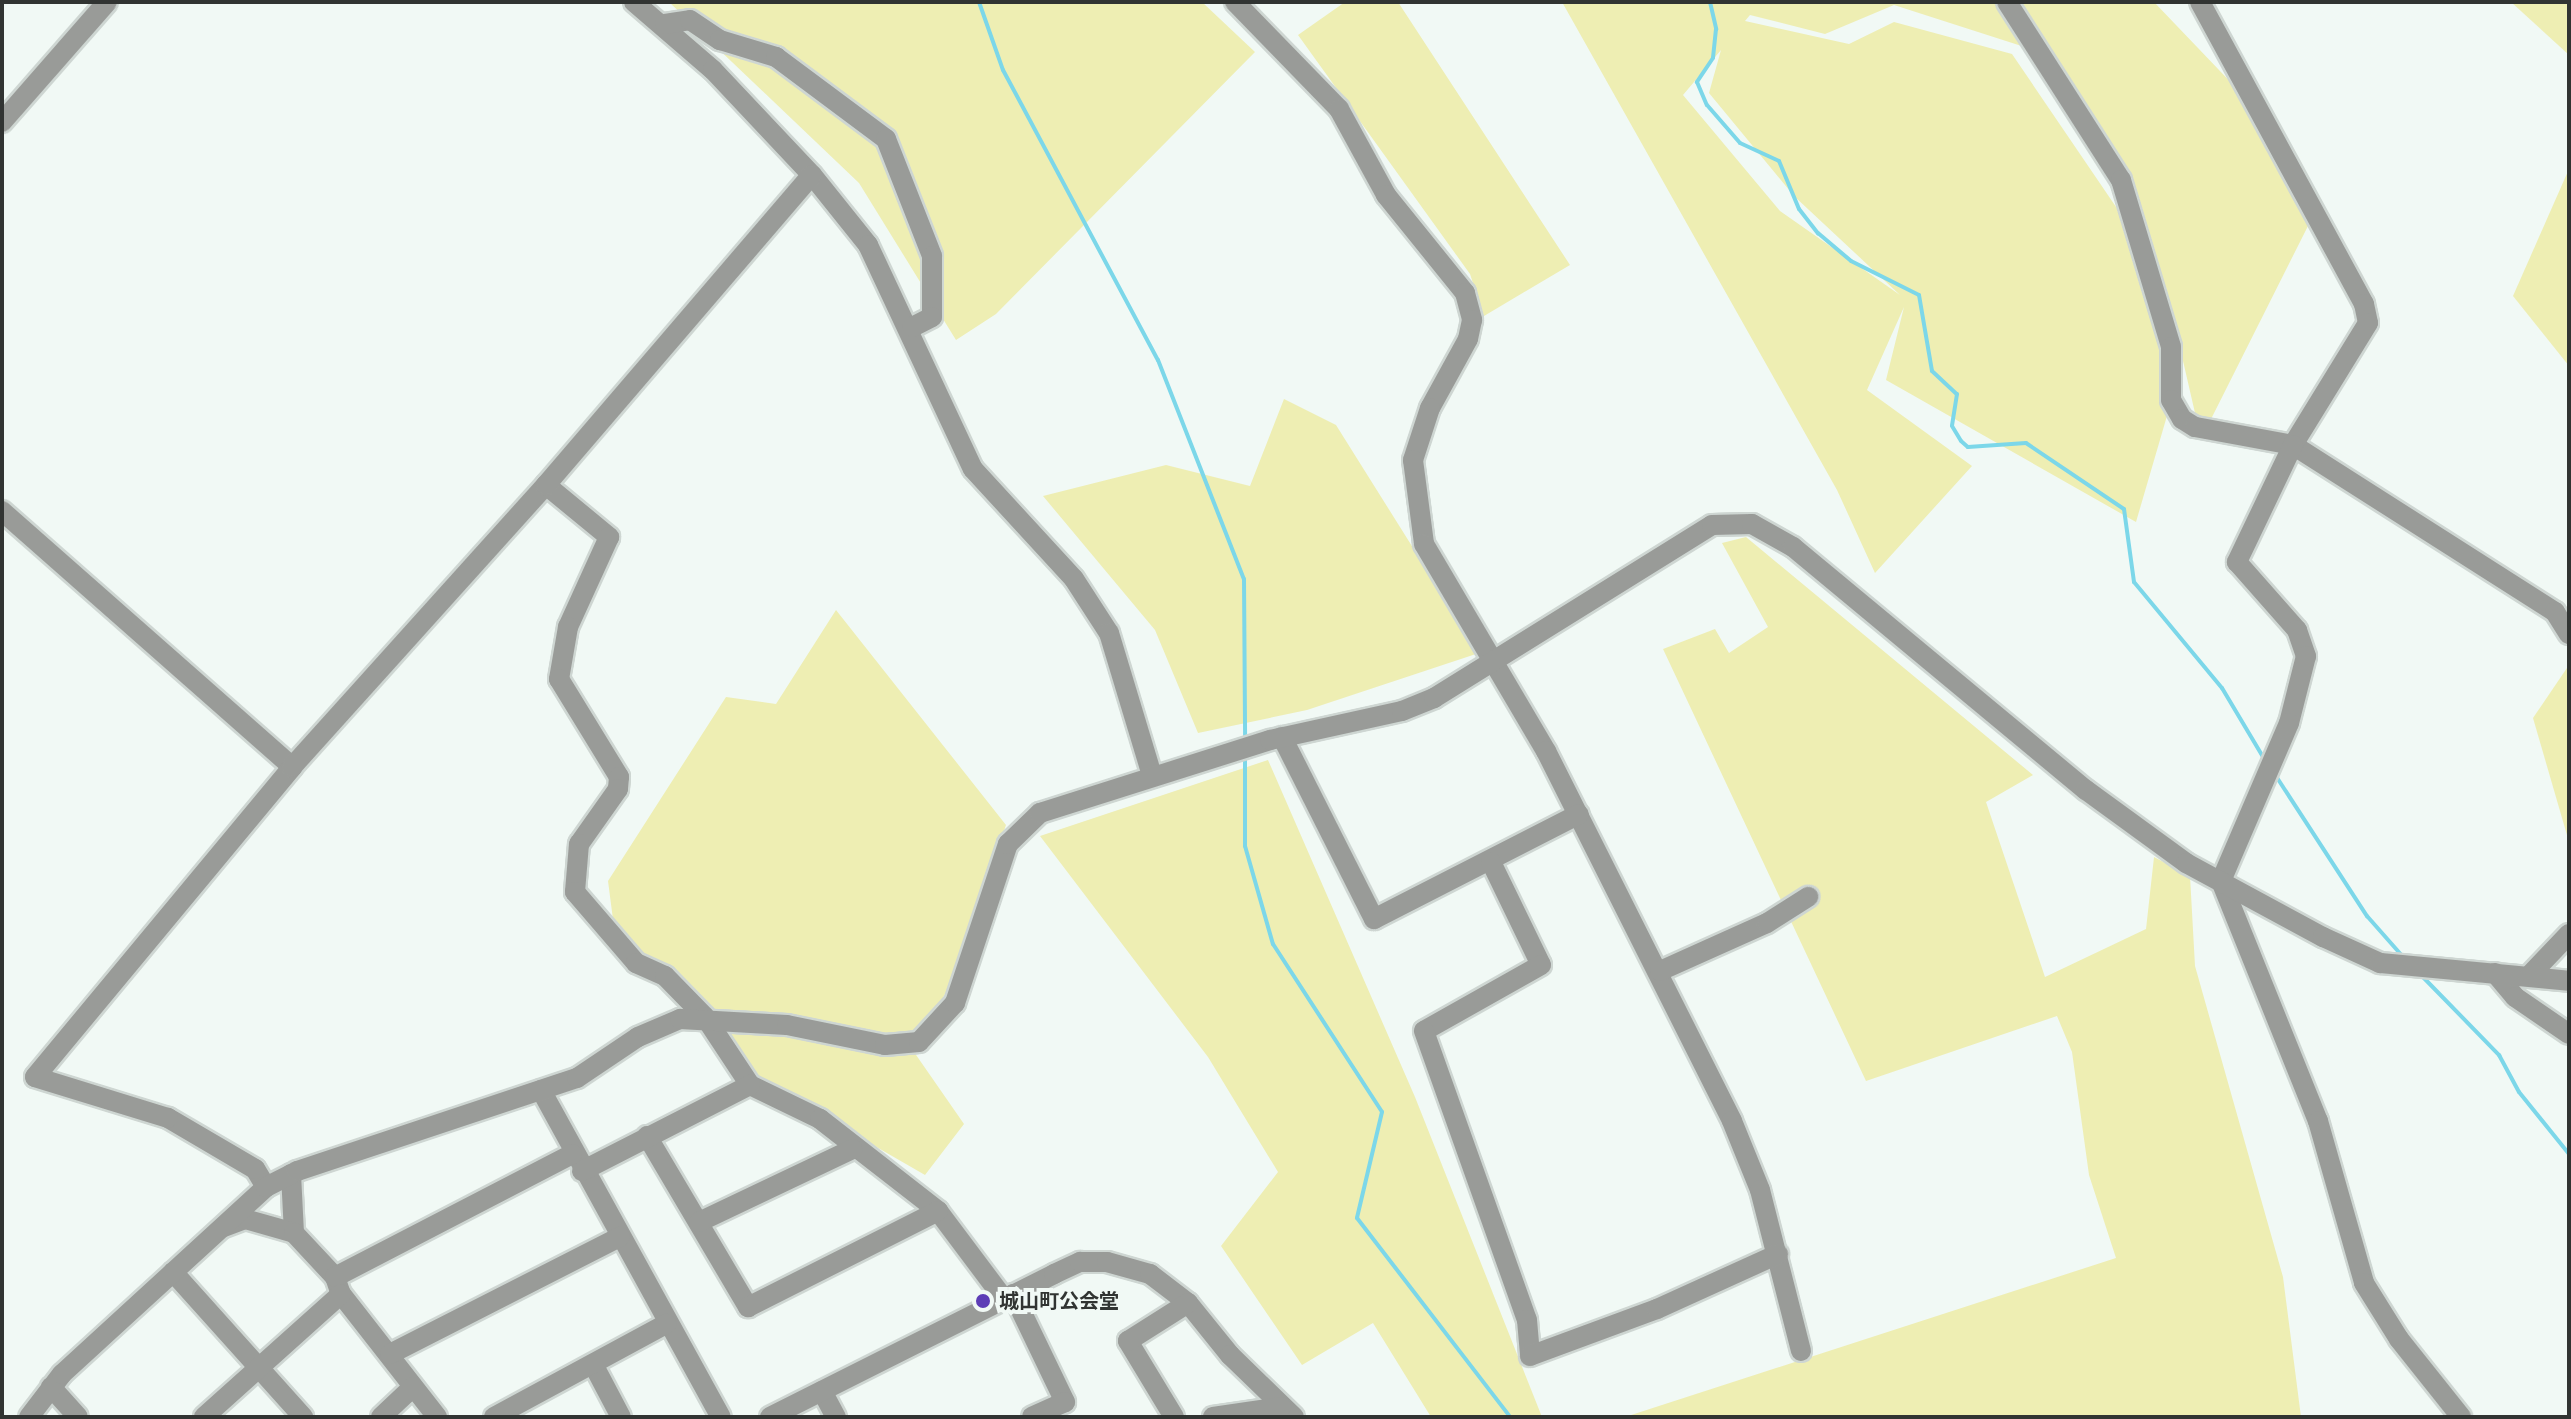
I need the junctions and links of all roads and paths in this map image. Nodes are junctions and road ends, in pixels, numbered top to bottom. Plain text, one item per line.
1 (107, 2) edge
2 (634, 2) edge
3 (1235, 2) edge
4 (2007, 2) edge
5 (2200, 2) edge
6 (665, 24) junction
7 (2, 122) edge
8 (812, 175) junction
9 (912, 327) junction
10 (2293, 445) junction
11 (546, 485) junction
12 (2, 511) edge
13 (2569, 634) edge
14 (1493, 661) junction
15 (1276, 738) junction
16 (292, 767) junction
17 (1152, 775) junction
18 (1579, 814) junction
19 (1491, 862) junction
20 (2221, 881) junction
21 (1808, 897) dead end
22 (2569, 934) edge
23 (1660, 971) junction
24 (2495, 973) junction
25 (2529, 976) junction
26 (2569, 981) edge
27 (705, 1017) junction
28 (2569, 1034) edge
29 (750, 1085) junction
30 (541, 1090) junction
31 (647, 1136) junction
32 (853, 1149) junction
33 (577, 1162) junction
34 (291, 1174) junction
35 (266, 1187) junction
36 (938, 1211) junction
37 (699, 1222) junction
38 (213, 1232) junction
39 (294, 1233) junction
40 (620, 1237) junction
41 (1778, 1254) junction
42 (173, 1272) junction
43 (338, 1286) junction
44 (1008, 1297) junction
45 (1188, 1303) junction
46 (666, 1324) junction
47 (1801, 1351) dead end
48 (390, 1354) junction
49 (593, 1364) junction
50 (258, 1365) junction
51 (51, 1387) junction
52 (413, 1387) junction
53 (822, 1391) junction
54 (526, 1409) edge
55 (1288, 1412) edge
56 (29, 1417) edge
57 (78, 1417) edge
58 (204, 1417) edge
59 (303, 1417) edge
60 (381, 1417) edge
61 (437, 1417) edge
62 (494, 1417) edge
63 (621, 1417) edge
64 (721, 1417) edge
65 (770, 1417) edge
66 (836, 1417) edge
67 (1032, 1417) edge
68 (1174, 1417) edge
69 (1213, 1417) edge
70 (2461, 1417) edge

1 - 7 street
2 - 6 street
3 - 14 street
4 - 10 street
5 - 10 street
6 - 8 street
6 - 9 street
8 - 9 street
8 - 11 street
9 - 17 street
10 - 13 street
10 - 20 street
11 - 16 street
11 - 27 street
12 - 16 street
14 - 15 street
14 - 18 street
14 - 20 street
15 - 17 street
15 - 19 street
16 - 35 street
17 - 27 street
18 - 19 street
18 - 23 street
19 - 41 street
20 - 24 street
20 - 70 street
21 - 23 street
22 - 25 street
23 - 41 street
24 - 25 street
24 - 28 street
25 - 26 street
27 - 29 street
27 - 30 street
29 - 31 street
29 - 32 street
30 - 33 street
30 - 34 street
31 - 33 street
31 - 37 street
32 - 36 street
32 - 37 street
33 - 40 street
33 - 43 street
34 - 35 street
34 - 39 street
35 - 38 street
36 - 37 street
36 - 44 street
38 - 39 street
38 - 42 street
39 - 43 street
40 - 46 street
40 - 48 street
41 - 47 street
42 - 50 street
42 - 51 street
43 - 48 street
43 - 50 street
44 - 45 street
44 - 53 street
44 - 67 street
45 - 55 street
45 - 68 street
46 - 49 street
46 - 64 street
48 - 52 street
49 - 54 street
49 - 63 street
50 - 58 street
50 - 59 street
51 - 56 street
51 - 57 street
52 - 60 street
52 - 61 street
53 - 65 street
53 - 66 street
54 - 62 street
55 - 69 street

